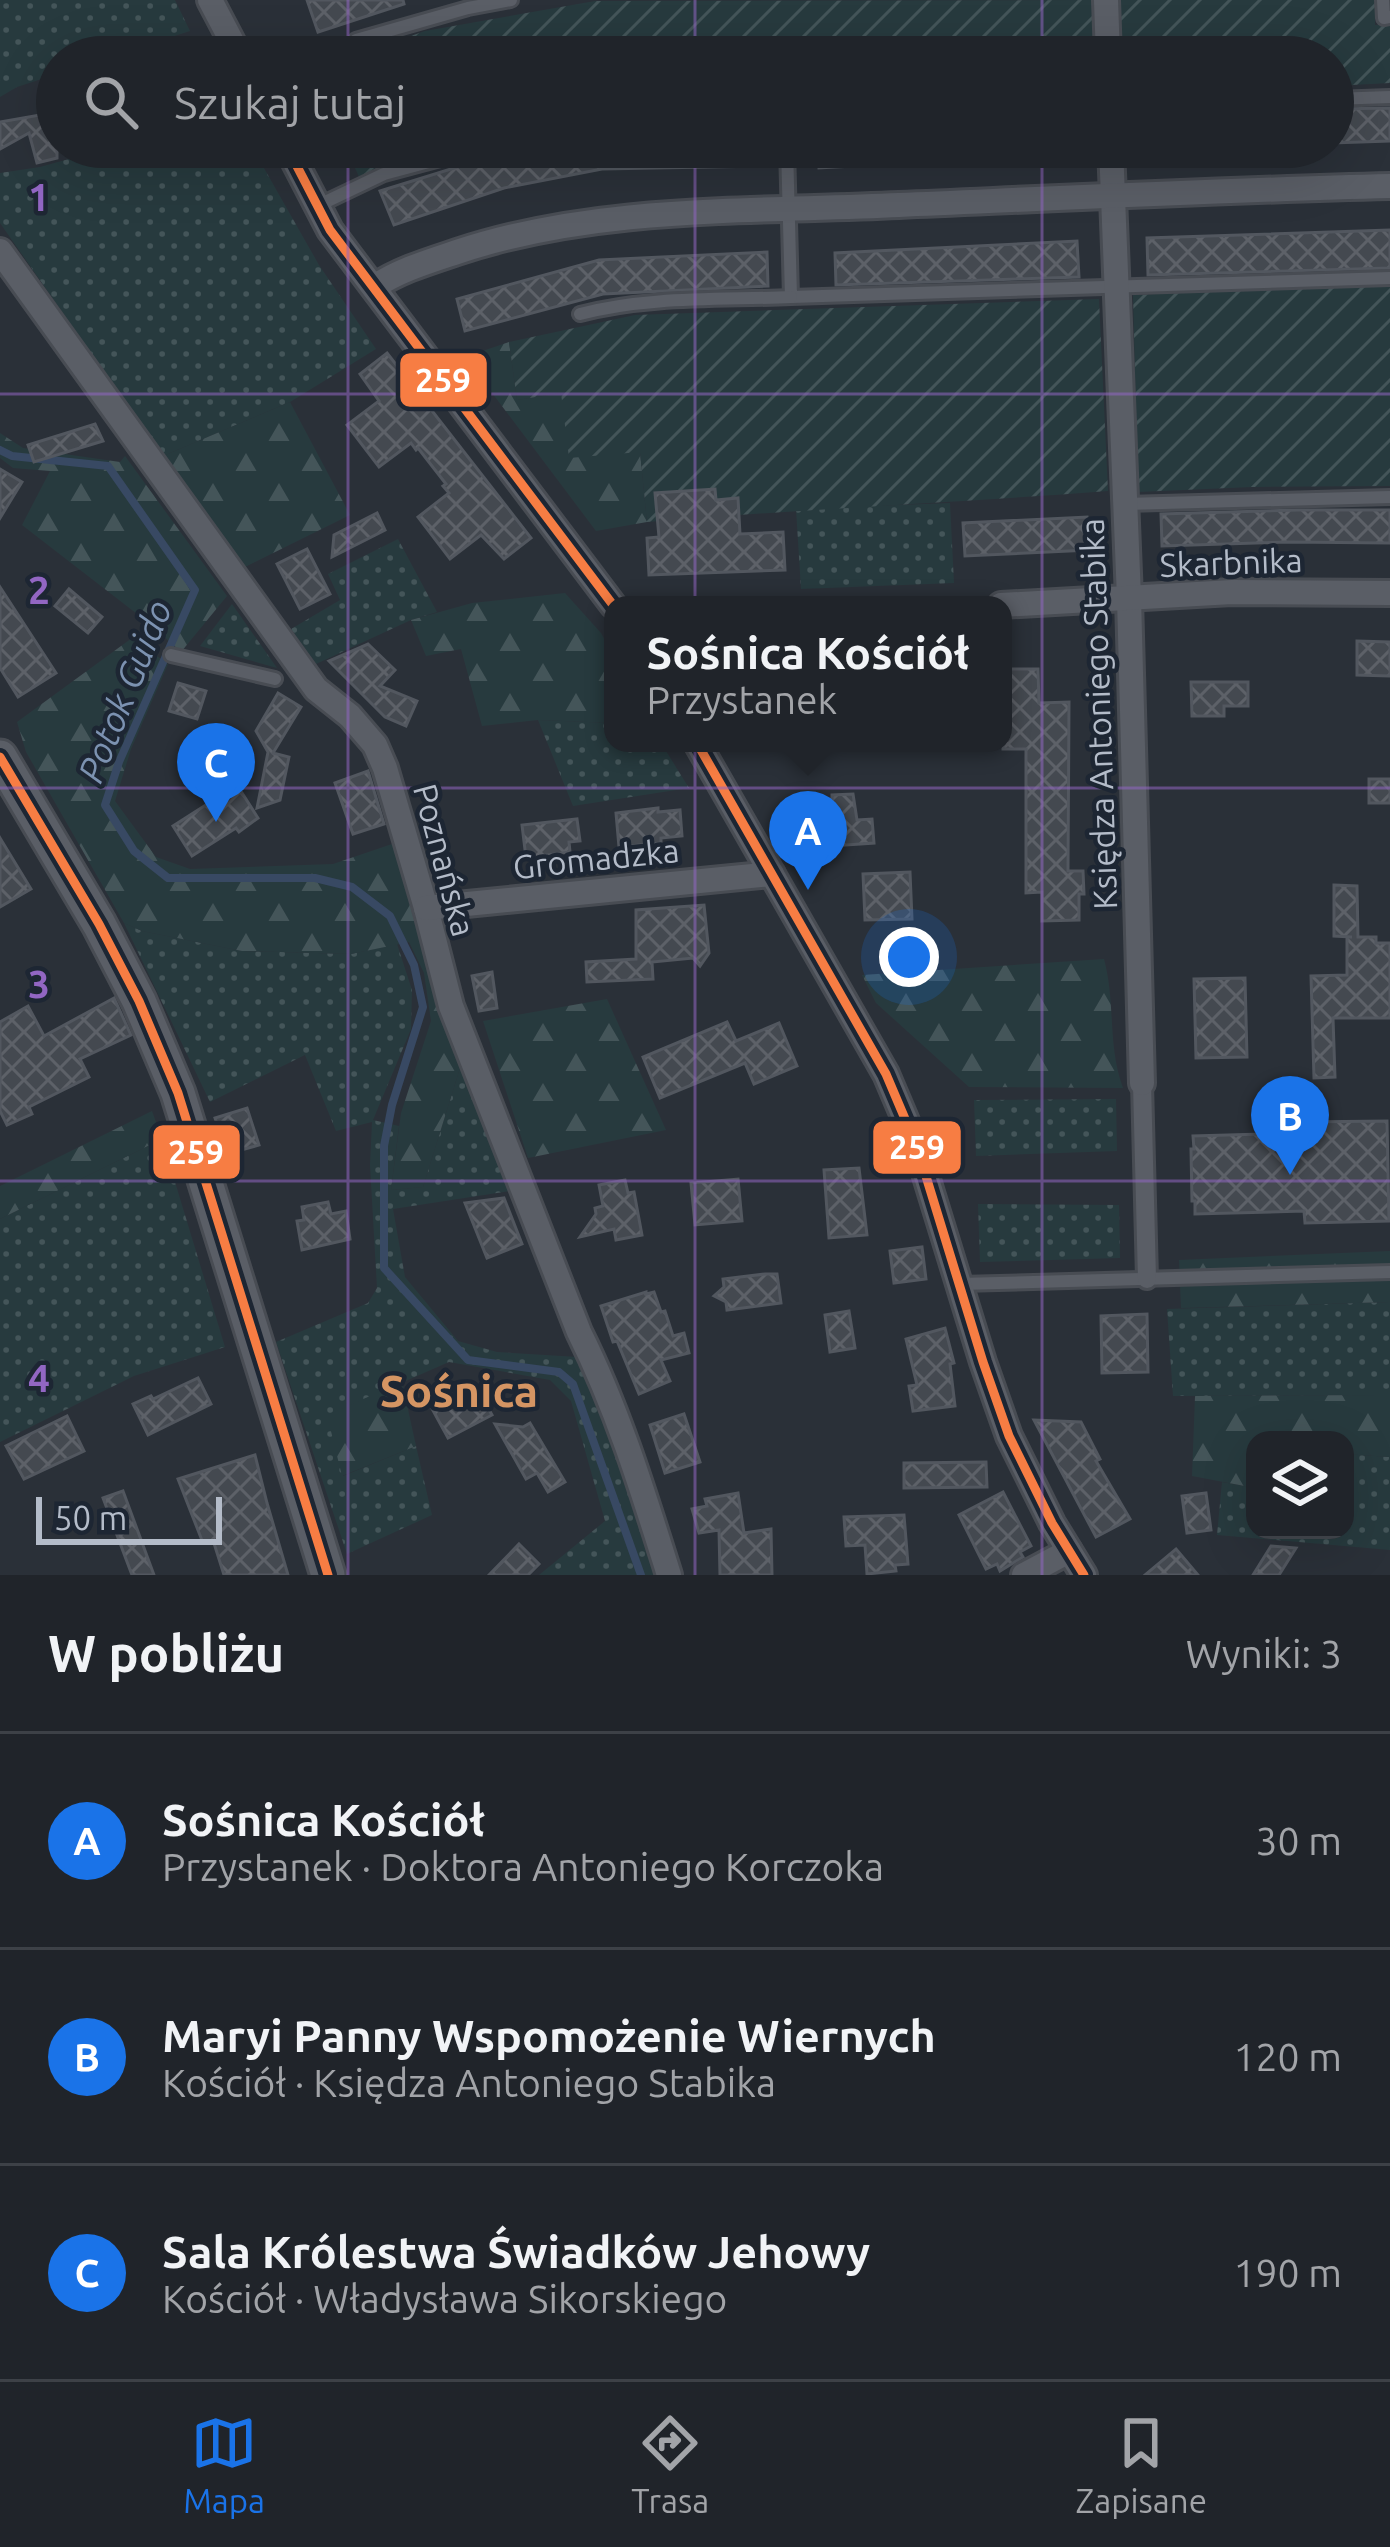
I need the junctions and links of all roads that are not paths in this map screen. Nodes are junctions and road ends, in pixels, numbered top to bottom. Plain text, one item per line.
1 (511, 0) edge
2 (1106, 0) edge
3 (1383, 0) edge
4 (214, 1) edge
5 (1390, 17) edge
6 (230, 36) edge
7 (370, 36) edge
8 (1107, 36) edge
9 (1390, 97) edge
10 (1354, 98) edge
11 (298, 168) edge
12 (406, 168) edge
13 (787, 168) edge
14 (1111, 168) edge
15 (1390, 187) edge
16 (1112, 195) junction
17 (317, 206) junction
18 (788, 210) junction
19 (0, 251) edge
20 (1390, 278) edge
21 (374, 287) junction
22 (1116, 287) junction
23 (791, 297) junction
24 (580, 314) dead end
25 (1390, 497) edge
26 (1125, 504) junction
27 (1390, 593) edge
28 (606, 596) edge
29 (1129, 598) junction
30 (1012, 604) edge
31 (171, 655) dead end
32 (275, 679) dead end
33 (703, 752) edge
34 (2, 763) edge
35 (772, 874) junction
36 (426, 908) junction
37 (1142, 1083) joint
38 (1390, 1272) edge
39 (1147, 1279) junction
40 (958, 1285) junction
41 (1069, 1550) junction
42 (328, 1575) edge
43 (669, 1575) edge
44 (1024, 1575) edge
45 (1084, 1575) edge

1 - 7 lane
2 - 8 street
3 - 5 lane
4 - 6 street
9 - 10 lane
11 - 17 street
12 - 17 lane
13 - 18 lane
14 - 16 street, Księdza Antoniego Stabika
15 - 16 street
16 - 18 street
16 - 22 street, Księdza Antoniego Stabika
17 - 21 street
18 - 21 street
18 - 23 lane
19 - 36 street, Poznańska
20 - 22 lane
21 - 28 street
22 - 23 lane
22 - 26 street, Księdza Antoniego Stabika
23 - 24 lane
25 - 26 lane
26 - 29 street, Księdza Antoniego Stabika
27 - 29 street, Skarbnika
29 - 30 street, Skarbnika
29 - 37 street, Księdza Antoniego Stabika
31 - 32 lane
33 - 35 street
34 - 42 street
35 - 36 street, Gromadzka
35 - 40 street
36 - 43 street, Poznańska
37 - 39 street, Księdza Antoniego Stabika
38 - 39 lane
39 - 40 lane
40 - 41 street
41 - 44 street
41 - 45 street

